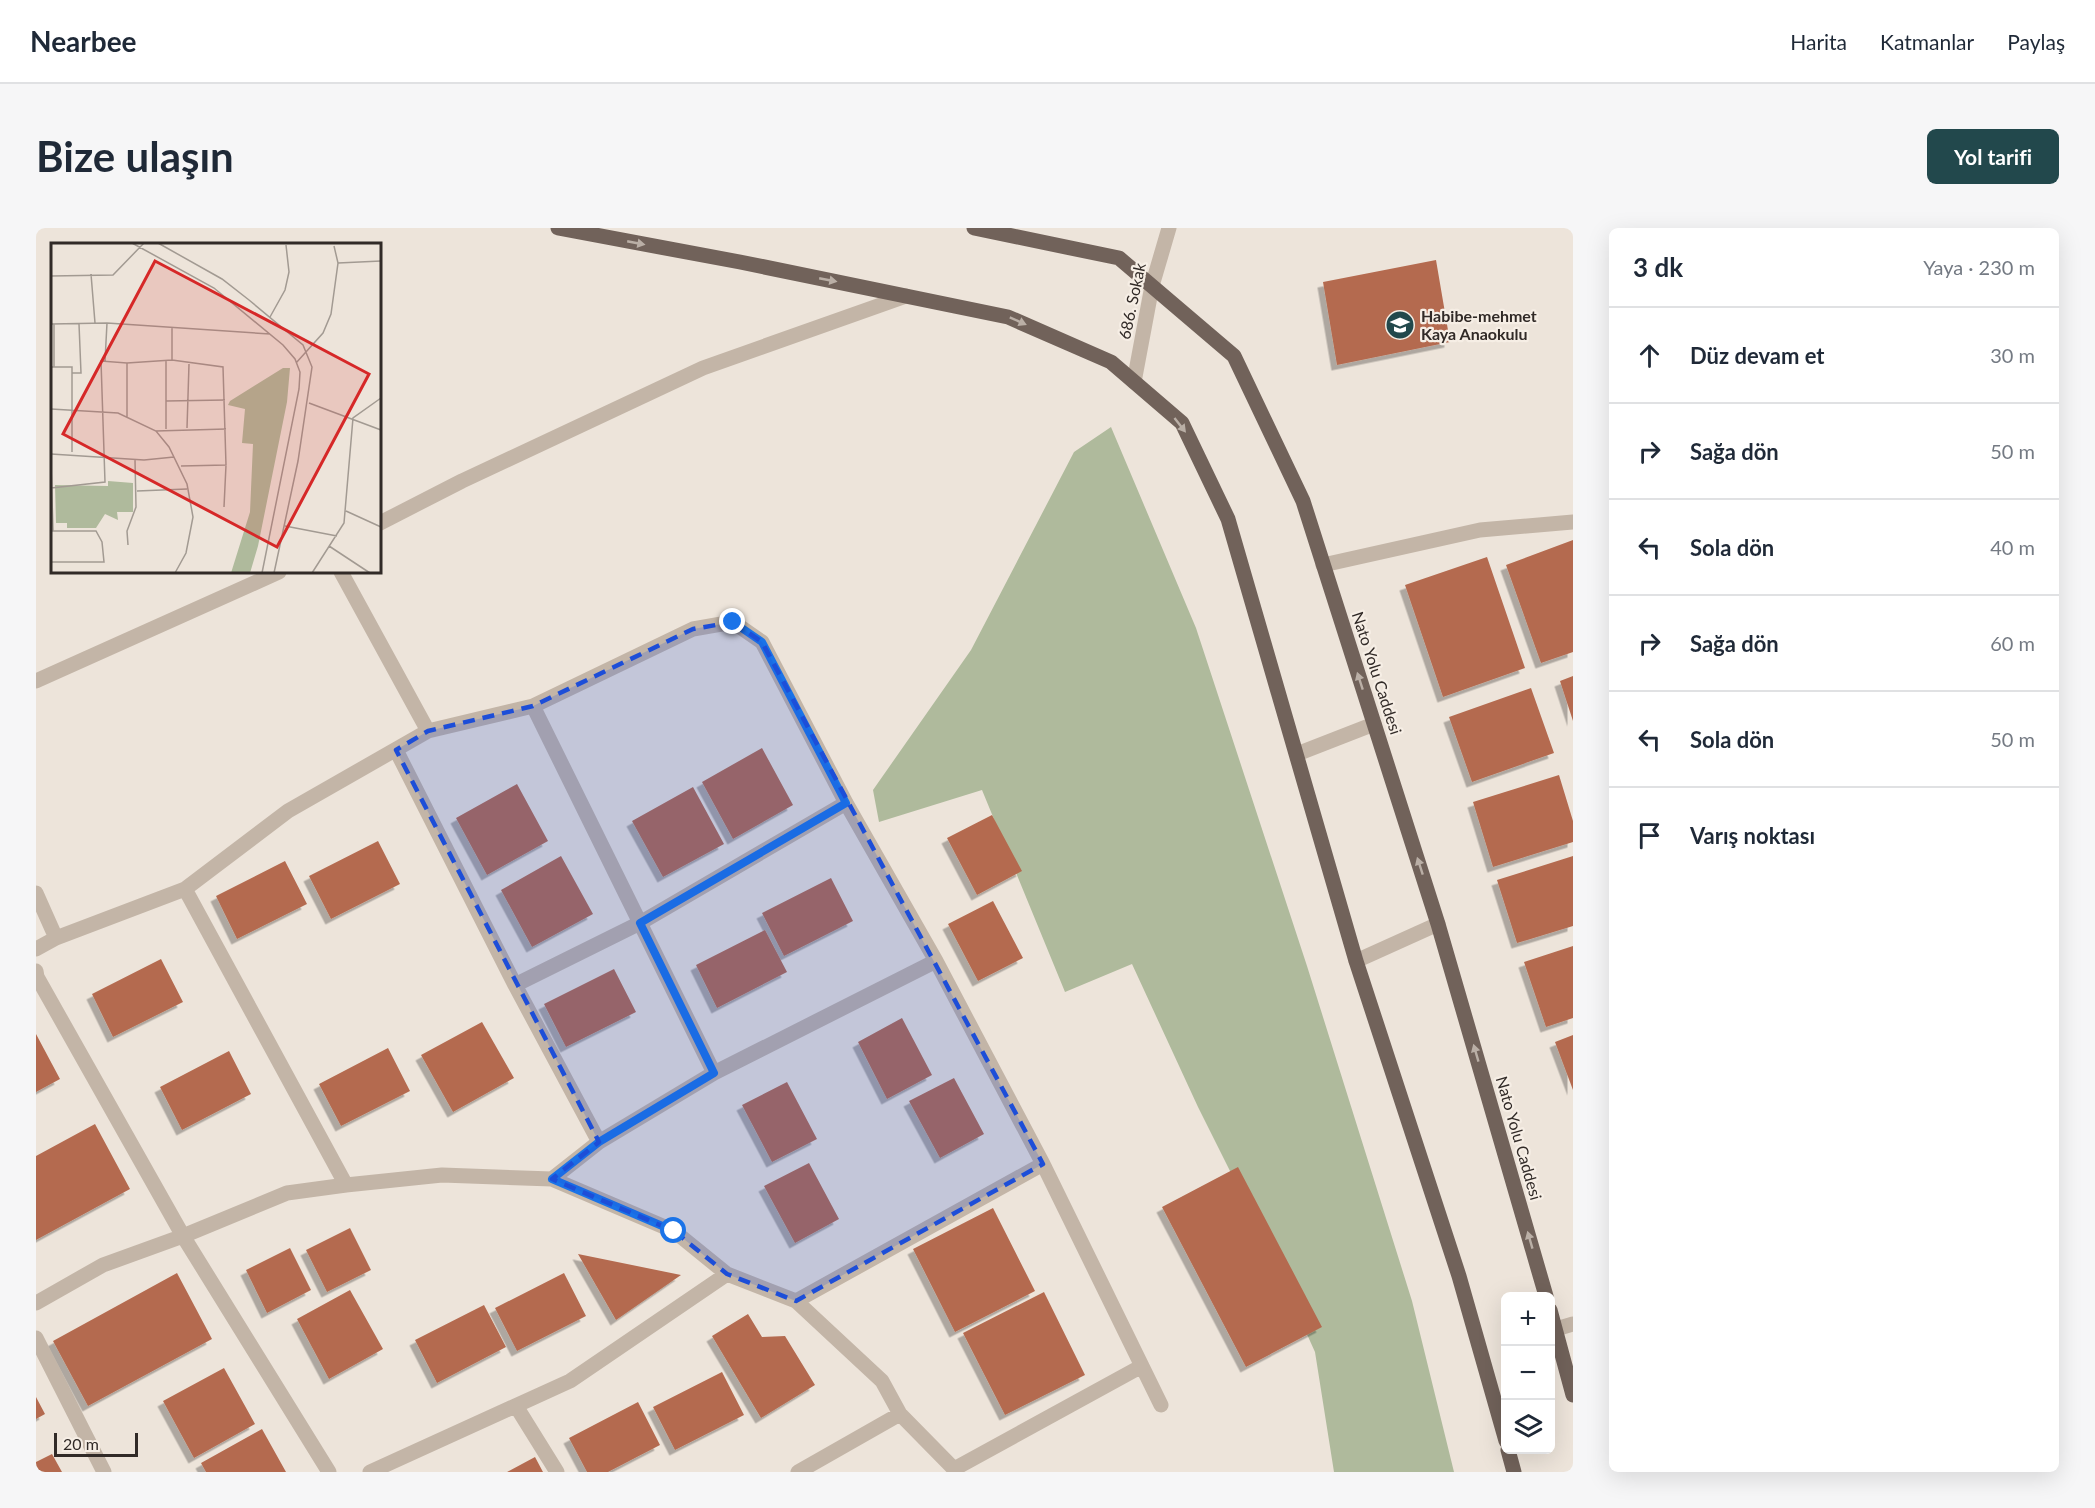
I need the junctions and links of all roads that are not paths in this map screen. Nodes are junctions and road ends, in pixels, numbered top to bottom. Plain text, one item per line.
1 (558, 228) edge
2 (974, 228) edge
3 (1168, 228) edge
4 (1152, 286) junction
5 (906, 296) junction
6 (1134, 382) junction
7 (381, 522) edge
8 (1573, 522) edge
9 (1323, 565) junction
10 (277, 573) edge
11 (342, 573) edge
12 (36, 681) edge
13 (533, 706) junction
14 (1374, 724) junction
15 (428, 731) junction
16 (396, 750) junction
17 (1297, 754) junction
18 (846, 803) junction
19 (185, 889) junction
20 (36, 893) edge
21 (640, 923) junction
22 (1438, 924) junction
23 (56, 938) junction
24 (36, 949) edge
25 (936, 961) junction
26 (1356, 961) junction
27 (36, 971) edge
28 (515, 985) junction
29 (714, 1073) junction
30 (599, 1142) junction
31 (1043, 1164) junction
32 (552, 1179) junction
33 (346, 1185) junction
34 (183, 1236) junction
35 (727, 1274) junction
36 (1545, 1292) edge
37 (796, 1301) junction
38 (36, 1303) edge
39 (1573, 1324) edge
40 (1555, 1325) edge
41 (1556, 1329) junction
42 (36, 1338) edge
43 (1142, 1366) junction
44 (1573, 1395) edge
45 (1161, 1405) dead end
46 (516, 1406) junction
47 (900, 1414) junction
48 (1501, 1423) edge
49 (1509, 1454) edge
50 (956, 1470) edge
51 (104, 1472) edge
52 (329, 1472) edge
53 (370, 1472) edge
54 (557, 1472) edge
55 (798, 1472) edge
56 (1514, 1472) edge

1 -> 5 main road
2 - 4 main road, Nato Yolu Caddesi
3 - 4 street, 686. Sokak
4 - 6 street, 686. Sokak
4 - 9 main road, Nato Yolu Caddesi
5 -> 6 main road
5 - 7 street
6 -> 17 main road
8 - 9 street
14 -> 9 main road, Nato Yolu Caddesi
10 - 12 street
11 - 15 street
13 - 15 street
13 - 18 street
13 - 21 street
14 - 17 street
22 -> 14 main road, Nato Yolu Caddesi
15 - 16 street
16 - 19 street
16 - 28 street
17 - 26 main road
18 - 21 street
18 - 25 street
19 - 23 street
19 - 33 street
20 - 23 street
21 - 28 street
21 - 29 street
22 - 26 street
36 -> 22 main road, Nato Yolu Caddesi
23 - 24 street
25 - 29 street
25 - 31 street
26 - 48 main road
27 - 34 street
28 - 30 street
29 - 30 street
30 - 32 street
31 - 37 street
31 - 43 street
32 - 33 street
32 - 35 street
33 - 34 street
34 - 38 street
34 - 52 street
35 - 37 street
35 - 46 street
37 - 47 street
39 - 41 street
40 - 41 main road
41 - 44 main road
42 - 51 street
43 - 45 street
43 - 50 street
46 - 53 street
46 - 54 street
47 - 50 street
47 - 55 street
49 - 56 main road

